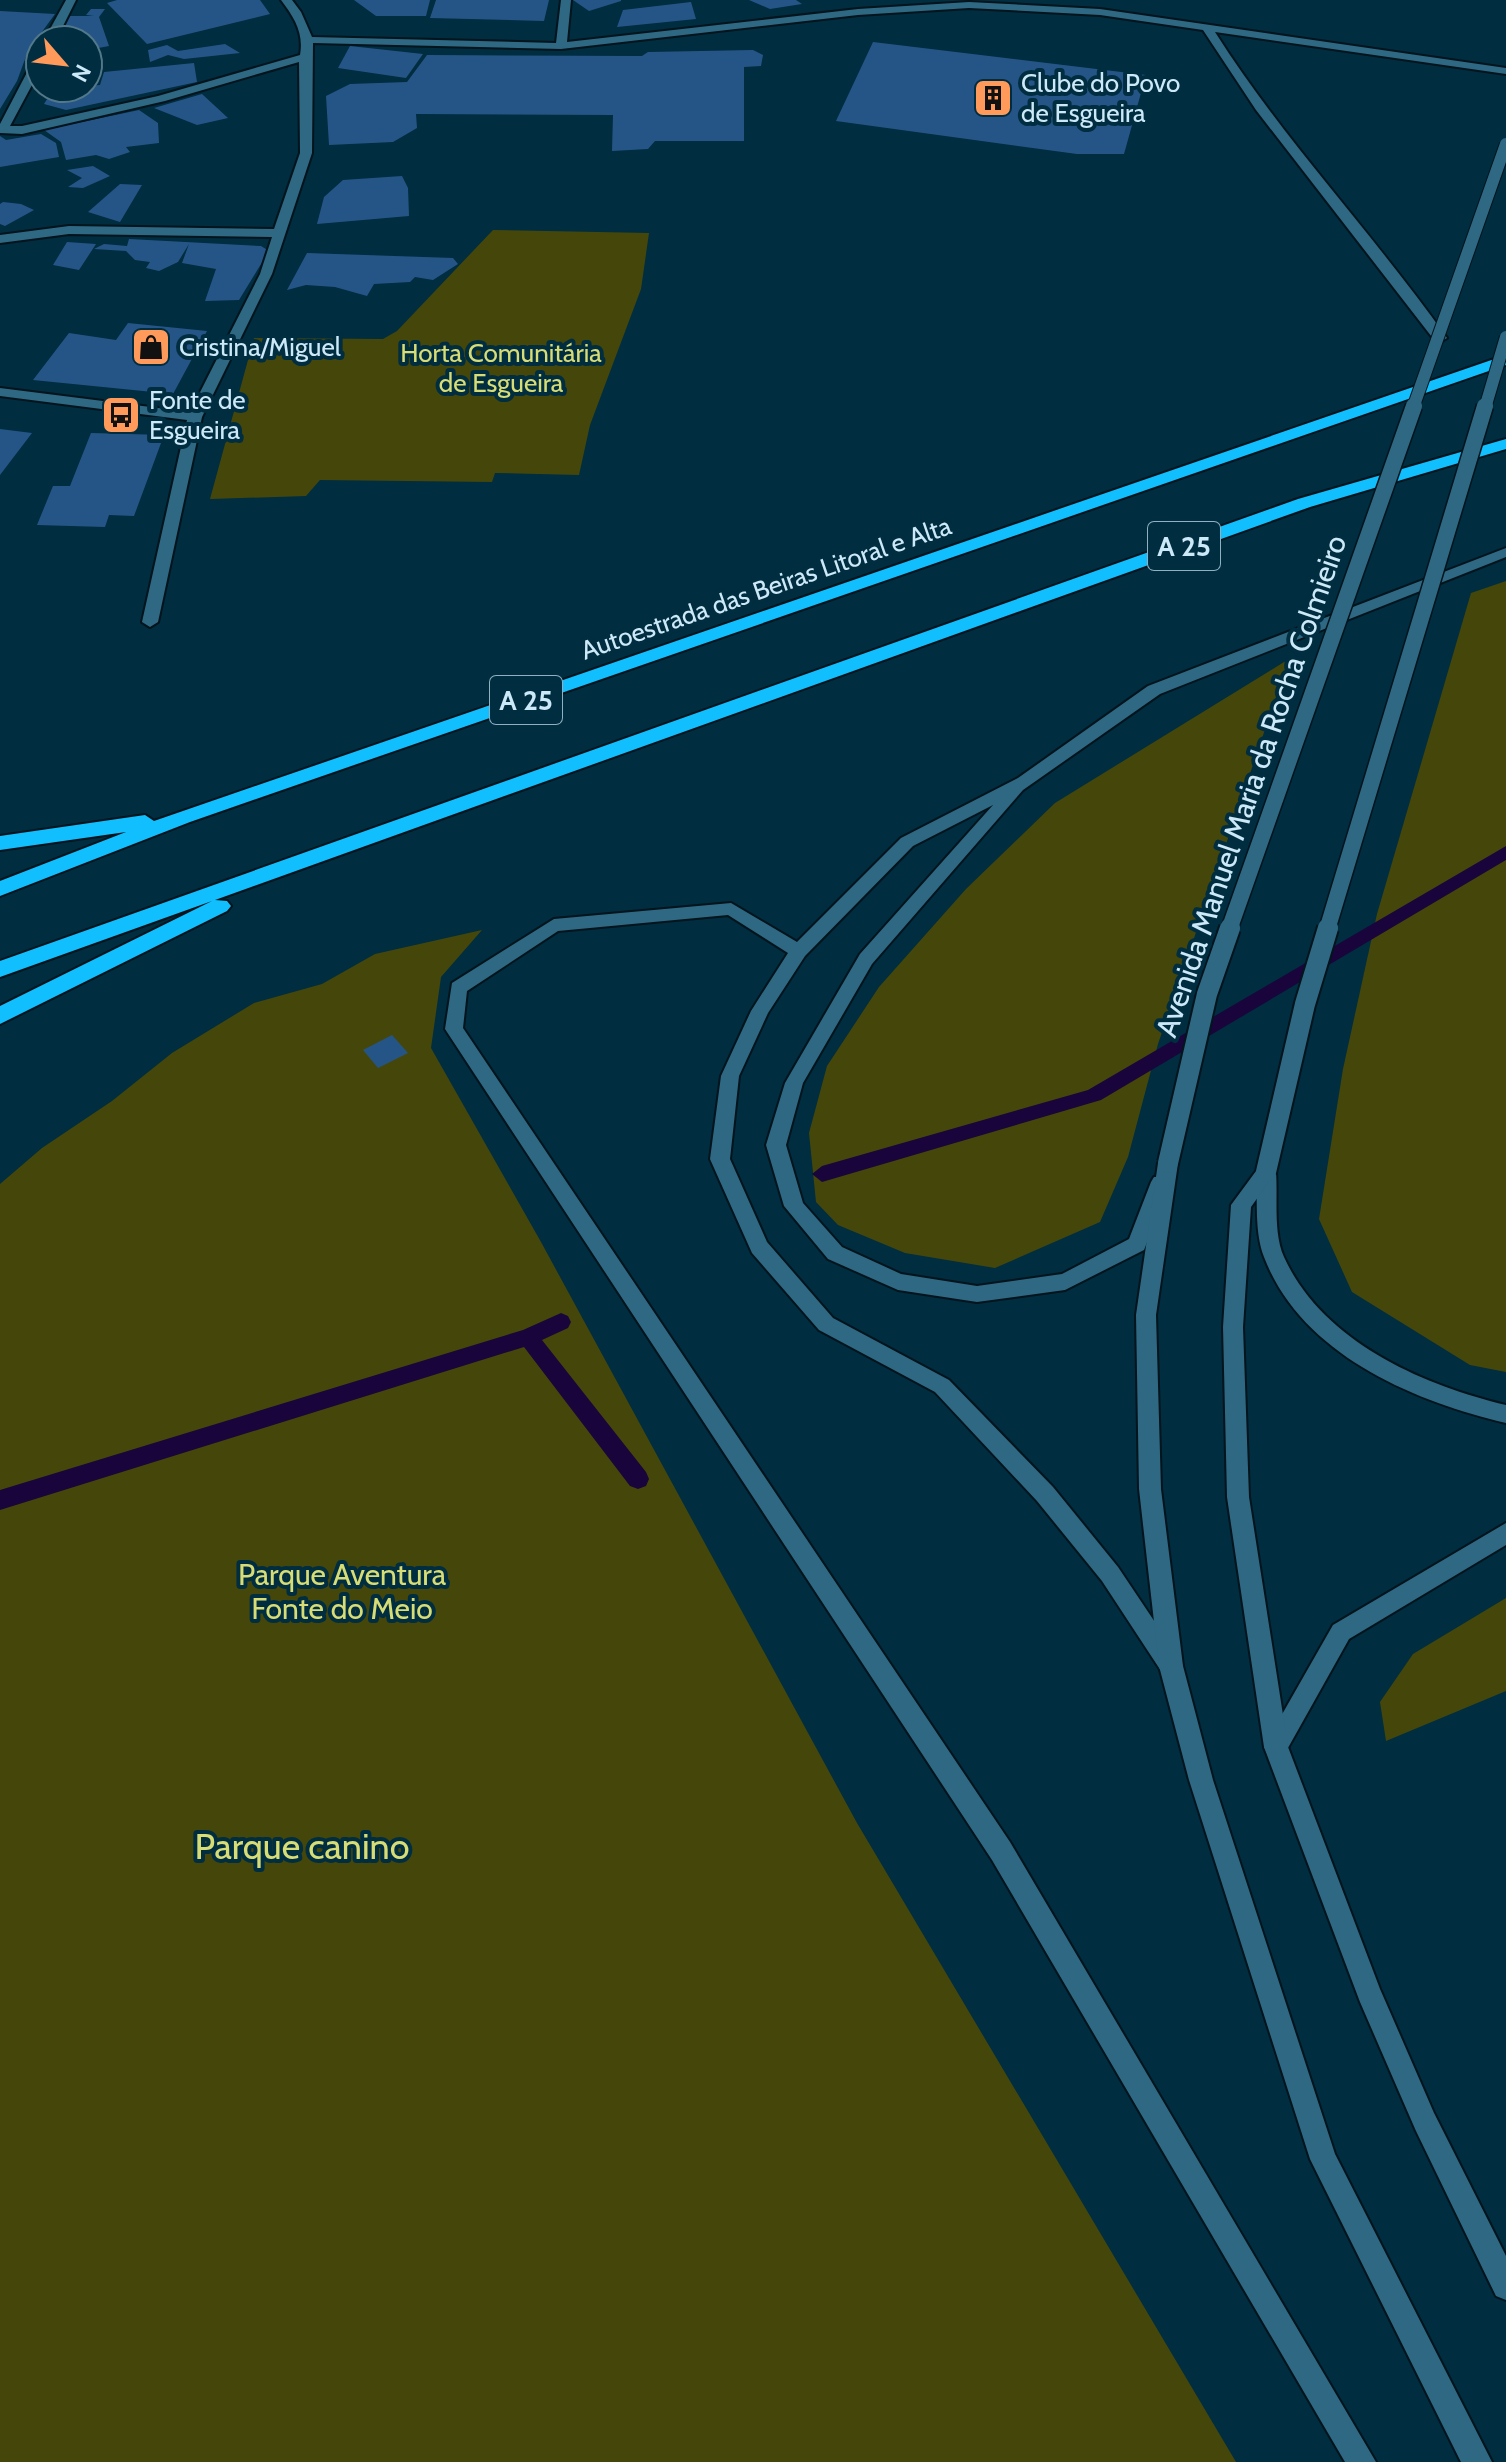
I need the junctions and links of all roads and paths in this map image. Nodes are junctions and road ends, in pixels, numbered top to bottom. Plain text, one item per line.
1 (71, 0) edge
2 (286, 0) edge
3 (566, 0) edge
4 (845, 0) edge
5 (858, 12) junction
6 (58, 24) edge
7 (1206, 26) junction
8 (308, 40) junction
9 (561, 46) junction
10 (305, 57) junction
11 (1506, 71) edge
12 (24, 88) edge
13 (2, 129) edge
14 (1506, 144) edge
15 (282, 233) junction
16 (0, 239) edge
17 (1506, 337) edge
18 (1440, 338) junction
19 (1506, 360) edge
20 (0, 392) edge
21 (195, 417) junction
22 (1506, 444) edge
23 (1506, 552) edge
24 (150, 622) dead end
25 (1024, 782) junction
26 (183, 817) junction
27 (0, 843) edge
28 (315, 859) junction
29 (0, 889) edge
30 (799, 951) junction
31 (0, 969) edge
32 (0, 1016) edge
33 (1168, 1163) junction
34 (1266, 1172) junction
35 (1506, 1414) edge
36 (1506, 1533) edge
37 (1171, 1666) junction
38 (1276, 1747) junction
39 (1506, 2286) edge
40 (1361, 2462) edge
41 (1477, 2462) edge

1 - 6 street
2 - 8 street
3 - 9 street
4 - 5 street
5 - 7 street
5 - 9 street
7 - 11 street
7 - 18 street
8 - 9 street
8 - 10 street
10 - 13 street
10 - 15 street
12 - 13 street
14 - 18 street, Avenida Manuel Maria da Rocha Colmieiro, bridge
15 - 16 street
15 - 21 street
17 - 34 street, bridge
18 - 33 street, Avenida Manuel Maria da Rocha Colmieiro, bridge
19 - 26 highway, Autoestrada das Beiras Litoral e Alta / A 25
20 - 21 street
21 - 24 street
22 - 28 highway, A 25
23 - 25 street
25 - 30 street
25 - 33 street
26 - 27 highway
26 - 29 highway, Autoestrada das Beiras Litoral e Alta / A 25
28 - 31 highway, A 25
28 - 32 highway
30 - 37 street
30 - 40 street
33 - 37 street, Avenida Manuel Maria da Rocha Colmieiro
34 - 35 street
34 - 38 street
36 - 38 street
37 - 41 street, Avenida Manuel Maria da Rocha Colmieiro
38 - 39 street

